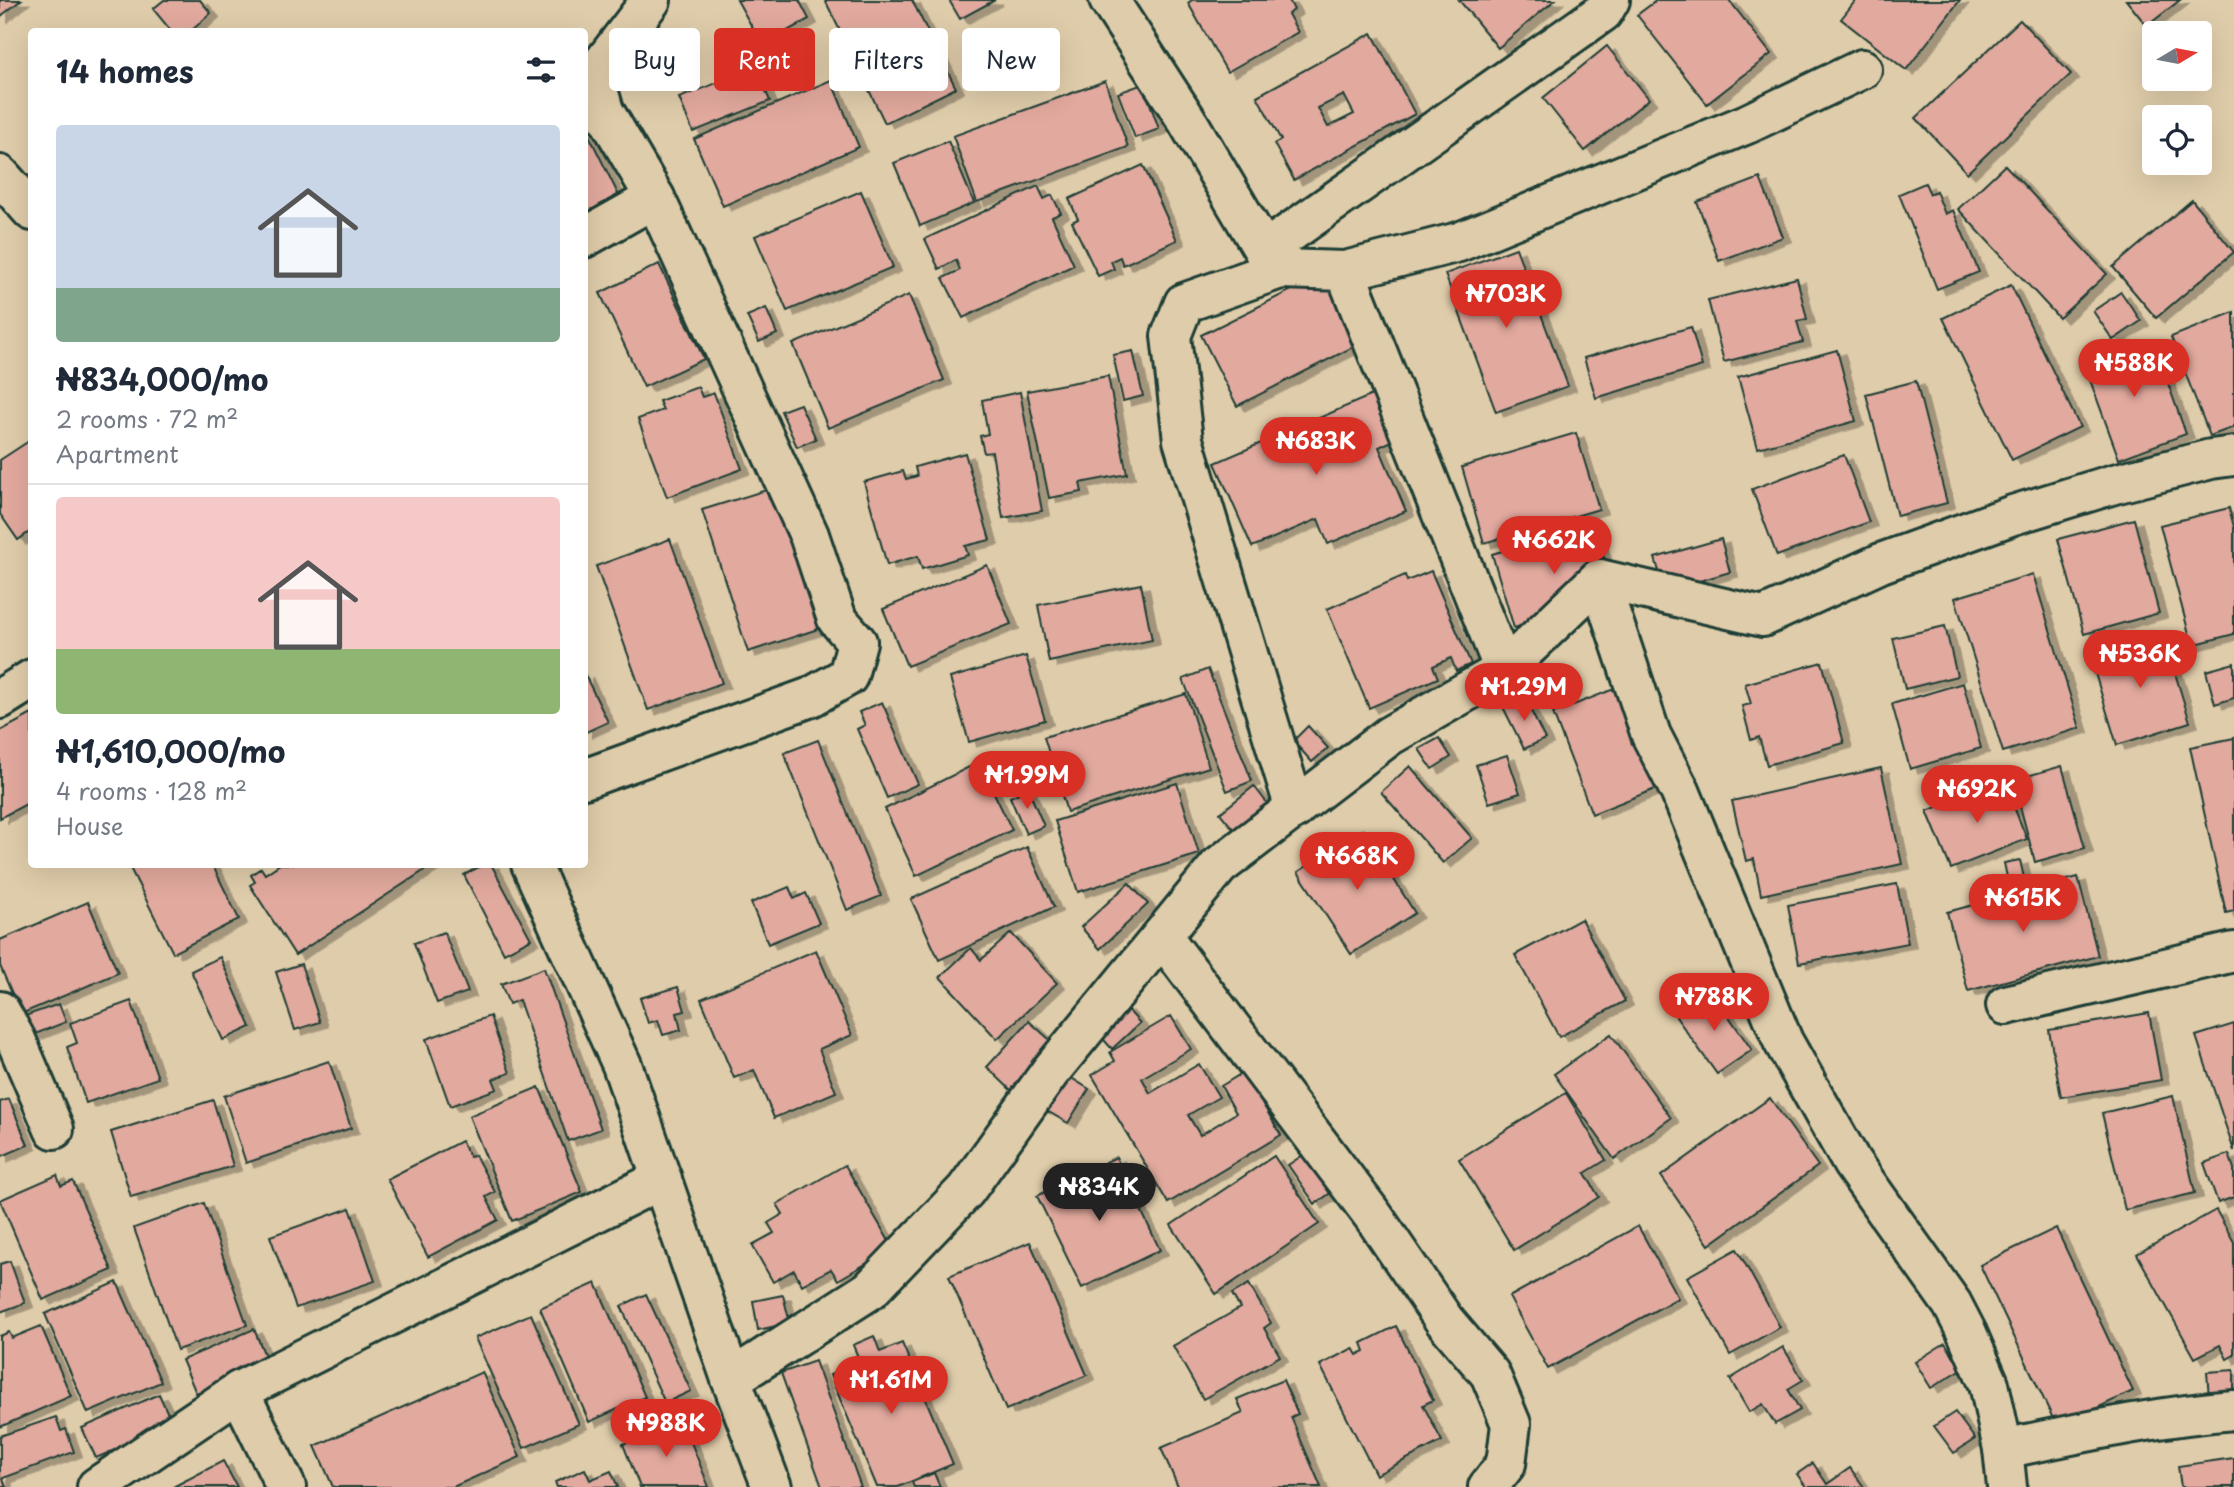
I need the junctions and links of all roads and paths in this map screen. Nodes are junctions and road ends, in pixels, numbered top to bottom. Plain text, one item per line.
1 (651, 0) edge
2 (1109, 0) edge
3 (1610, 0) edge
4 (600, 52) edge
5 (1862, 69) dead end
6 (0, 175) edge
7 (655, 198) junction
8 (28, 206) edge
9 (588, 236) edge
10 (1272, 260) junction
11 (1345, 271) junction
12 (2234, 456) edge
13 (1599, 579) junction
14 (1504, 670) junction
15 (28, 682) edge
16 (0, 699) edge
17 (588, 778) edge
18 (1295, 809) junction
19 (533, 868) edge
20 (1162, 936) junction
21 (2234, 952) edge
22 (2006, 1005) dead end
23 (0, 1011) edge
24 (54, 1129) dead end
25 (662, 1179) junction
26 (731, 1379) junction
27 (239, 1391) junction
28 (2234, 1410) edge
29 (2003, 1448) junction
30 (97, 1487) edge
31 (286, 1487) edge
32 (772, 1487) edge
33 (1488, 1487) edge
34 (2007, 1487) edge

1 - 4 street
2 - 10 street
3 - 10 street
4 - 7 street
5 - 11 street
6 - 8 street
7 - 9 street
7 - 17 street
10 - 11 street
10 - 18 street
11 - 14 street
12 - 13 street
13 - 14 street
13 - 29 street
14 - 18 street
15 - 16 street
18 - 20 street
19 - 25 street
20 - 26 street
20 - 33 street
21 - 22 street
23 - 24 street
25 - 26 street
25 - 27 street
26 - 32 street
27 - 30 street
27 - 31 street
28 - 29 street
29 - 34 street

